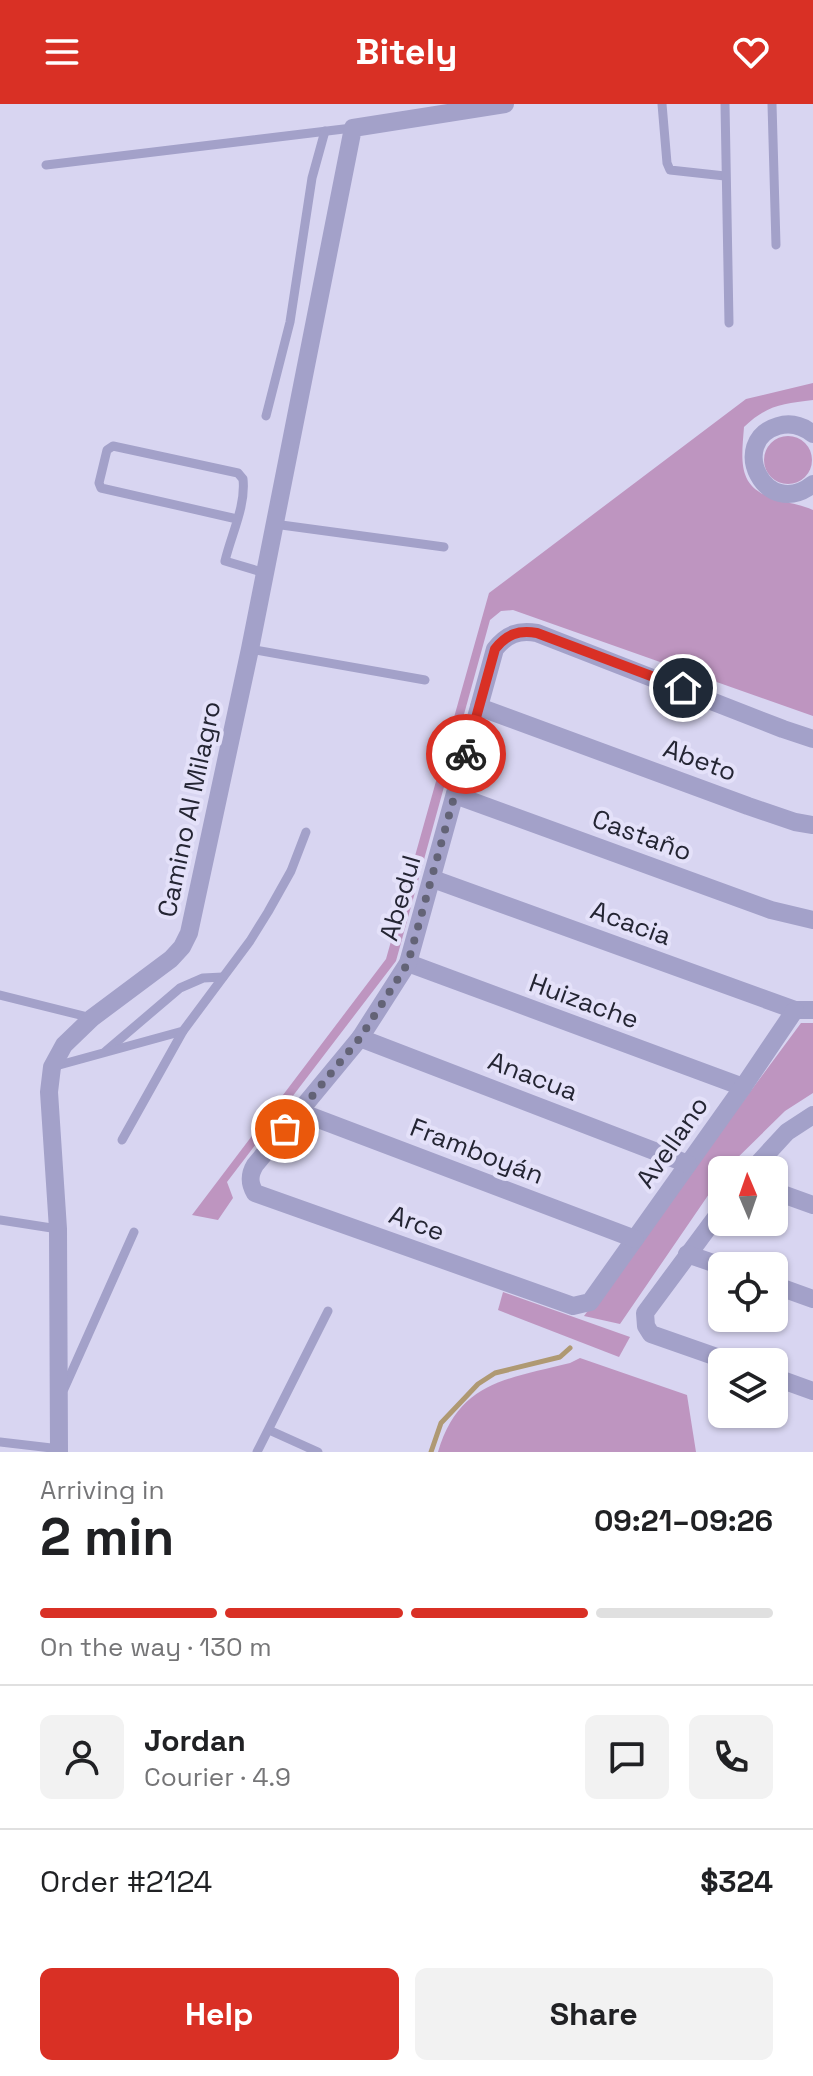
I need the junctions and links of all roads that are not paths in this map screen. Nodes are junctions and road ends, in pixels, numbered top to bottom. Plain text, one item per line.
1 (505, 104) edge
2 (662, 104) edge
3 (725, 104) edge
4 (772, 104) edge
5 (353, 128) junction
6 (325, 131) junction
7 (46, 165) dead end
8 (725, 176) junction
9 (776, 245) dead end
10 (729, 323) dead end
11 (266, 416) dead end
12 (810, 428) edge
13 (811, 489) edge
14 (237, 519) junction
15 (274, 524) junction
16 (444, 547) dead end
17 (265, 573) junction
18 (250, 649) junction
19 (425, 680) dead end
20 (479, 707) junction
21 (813, 739) edge
22 (455, 795) junction
23 (813, 825) edge
24 (306, 832) dead end
25 (433, 879) junction
26 (813, 920) edge
27 (408, 963) junction
28 (223, 977) junction
29 (0, 995) edge
30 (804, 1010) edge
31 (92, 1018) junction
32 (183, 1031) junction
33 (360, 1038) junction
34 (103, 1053) junction
35 (52, 1067) junction
36 (743, 1087) junction
37 (300, 1112) junction
38 (813, 1115) edge
39 (122, 1140) dead end
40 (765, 1156) edge
41 (688, 1164) junction
42 (255, 1165) joint
43 (788, 1196) edge
44 (813, 1205) edge
45 (0, 1220) edge
46 (708, 1227) edge
47 (58, 1229) junction
48 (134, 1232) dead end
49 (635, 1239) junction
50 (687, 1254) junction
51 (708, 1261) edge
52 (788, 1290) edge
53 (813, 1299) edge
54 (590, 1302) joint
55 (328, 1311) dead end
56 (708, 1354) edge
57 (788, 1382) edge
58 (813, 1391) edge
59 (59, 1399) junction
60 (269, 1430) junction
61 (0, 1442) edge
62 (59, 1451) edge
63 (257, 1452) edge
64 (318, 1452) edge

1 - 5 street
2 - 8 lane
3 - 8 lane
4 - 9 lane
5 - 6 lane
5 - 15 street, Camino Al Milagro
6 - 7 lane
6 - 11 lane
8 - 10 lane
12 - 13 street
14 - 14 lane
14 - 17 lane
15 - 16 lane
15 - 17 street, Camino Al Milagro
17 - 18 street, Camino Al Milagro
18 - 19 lane
18 - 31 street, Camino Al Milagro
20 - 21 street, Abedul
20 - 22 street, Abedul
20 - 23 street, Abeto
22 - 25 street, Abedul
22 - 26 street, Castaño
24 - 28 lane
25 - 27 street, Abedul
25 - 30 street, Acacia
27 - 33 street, Abedul
27 - 36 street, Huizache
28 - 32 lane
28 - 34 lane
29 - 31 lane
30 - 36 street, Avellano
31 - 35 street, Camino Al Milagro
32 - 34 lane
32 - 39 lane
33 - 37 street, Abedul
33 - 41 street, Anacua
34 - 35 lane
35 - 47 street
36 - 41 street, Avellano
37 - 42 street, Abedul
37 - 49 street, Framboyán
38 - 40 street
41 - 49 street, Avellano
42 - 54 street, Arce
43 - 44 street
45 - 47 lane
46 - 50 street
47 - 59 street
48 - 59 lane
49 - 54 street, Avellano
50 - 51 street
50 - 56 street
52 - 53 street
55 - 60 lane
57 - 58 street
59 - 62 street
60 - 63 lane
60 - 64 lane
61 - 62 lane

